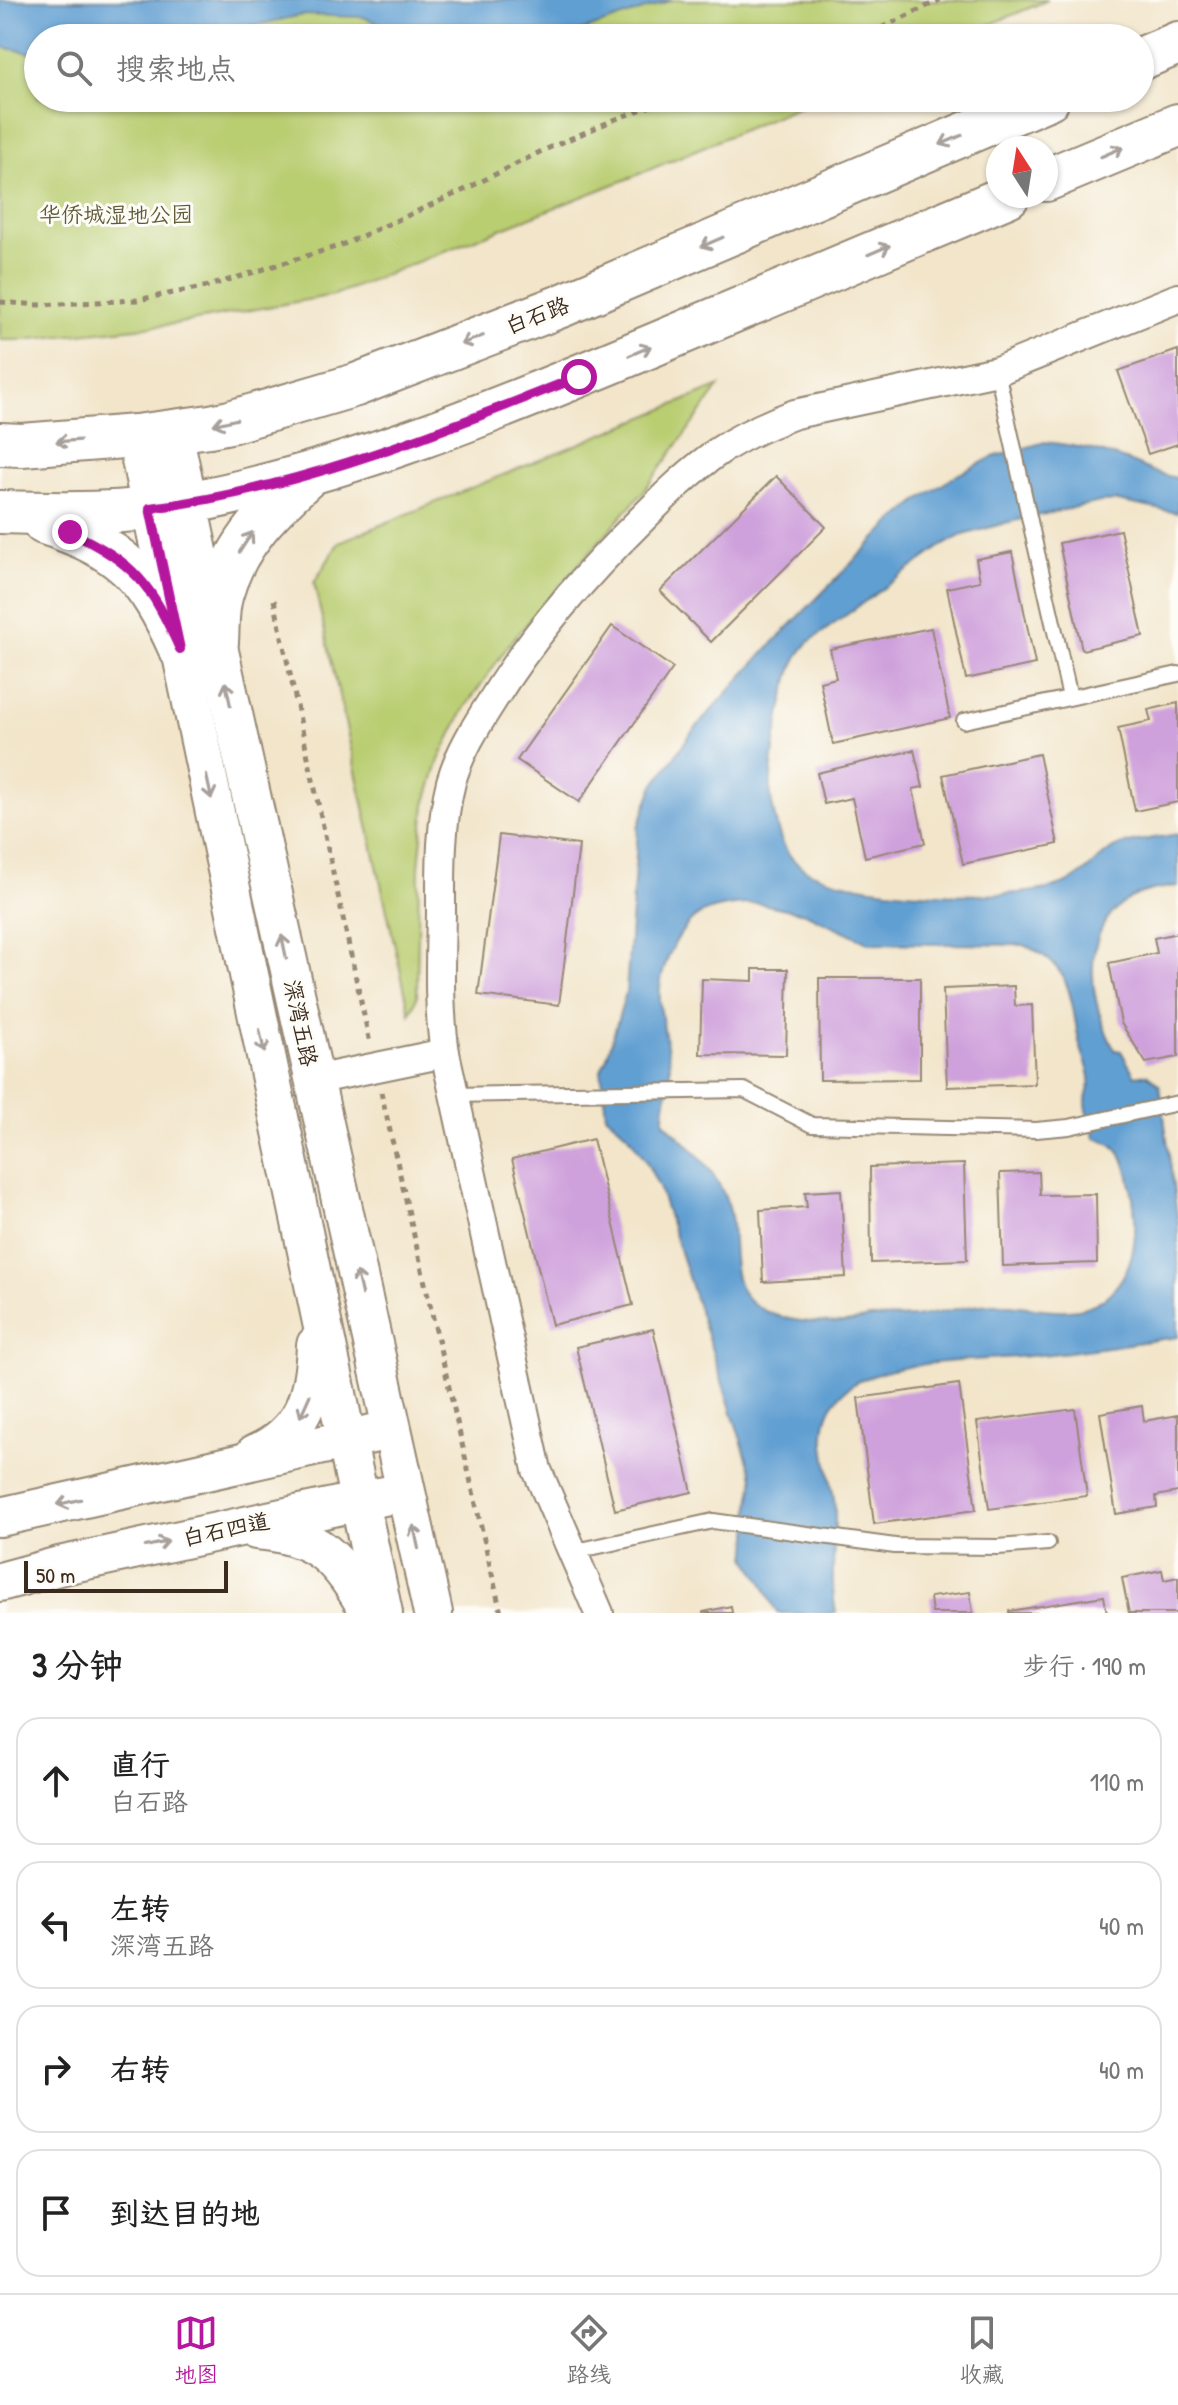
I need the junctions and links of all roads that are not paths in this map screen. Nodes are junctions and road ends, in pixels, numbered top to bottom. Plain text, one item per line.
1 (1178, 43) edge
2 (1154, 53) edge
3 (1016, 112) edge
4 (1178, 125) edge
5 (1058, 175) edge
6 (986, 205) edge
7 (1178, 298) edge
8 (997, 371) junction
9 (155, 434) junction
10 (0, 444) edge
11 (311, 473) junction
12 (168, 506) junction
13 (6, 512) edge
14 (198, 646) junction
15 (1178, 674) edge
16 (1070, 697) junction
17 (964, 721) dead end
18 (445, 1053) junction
19 (314, 1080) junction
20 (453, 1095) junction
21 (1178, 1103) edge
22 (317, 1302) junction
23 (393, 1430) junction
24 (347, 1440) junction
25 (227, 1466) junction
26 (406, 1491) junction
27 (360, 1501) junction
28 (0, 1517) edge
29 (233, 1527) junction
30 (1048, 1543) dead end
31 (572, 1552) junction
32 (0, 1582) edge
33 (370, 1613) edge
34 (383, 1613) edge
35 (433, 1613) edge
36 (599, 1613) edge

1 - 2 main road
3 -> 9 main road, 白石路
5 -> 4 main road
11 -> 6 main road
7 - 8 street
8 - 16 lane, bridge
8 - 18 street
9 -> 10 main road, 白石路
9 - 12 street, 深湾五路
11 - 12 main road
14 -> 11 main road
12 - 13 main road
12 - 14 street, 深湾五路
13 - 14 main road
19 -> 14 street, 深湾五路
14 -> 22 street, 深湾五路
15 - 16 lane
16 - 17 lane
18 - 19 street
18 - 20 street
23 -> 19 street, 深湾五路
20 - 21 lane
20 - 31 street
22 - 24 street, 深湾五路
22 -> 25 street
23 - 24 street
23 - 26 street, 深湾五路
24 - 25 street
24 - 27 street, 深湾五路
25 -> 28 street
26 - 27 street, 白石四道
35 -> 26 street, 深湾五路
27 - 29 street, 白石四道
27 - 34 street, 深湾五路
32 -> 29 street, 白石四道
29 - 33 street
30 - 31 lane
31 - 36 street

